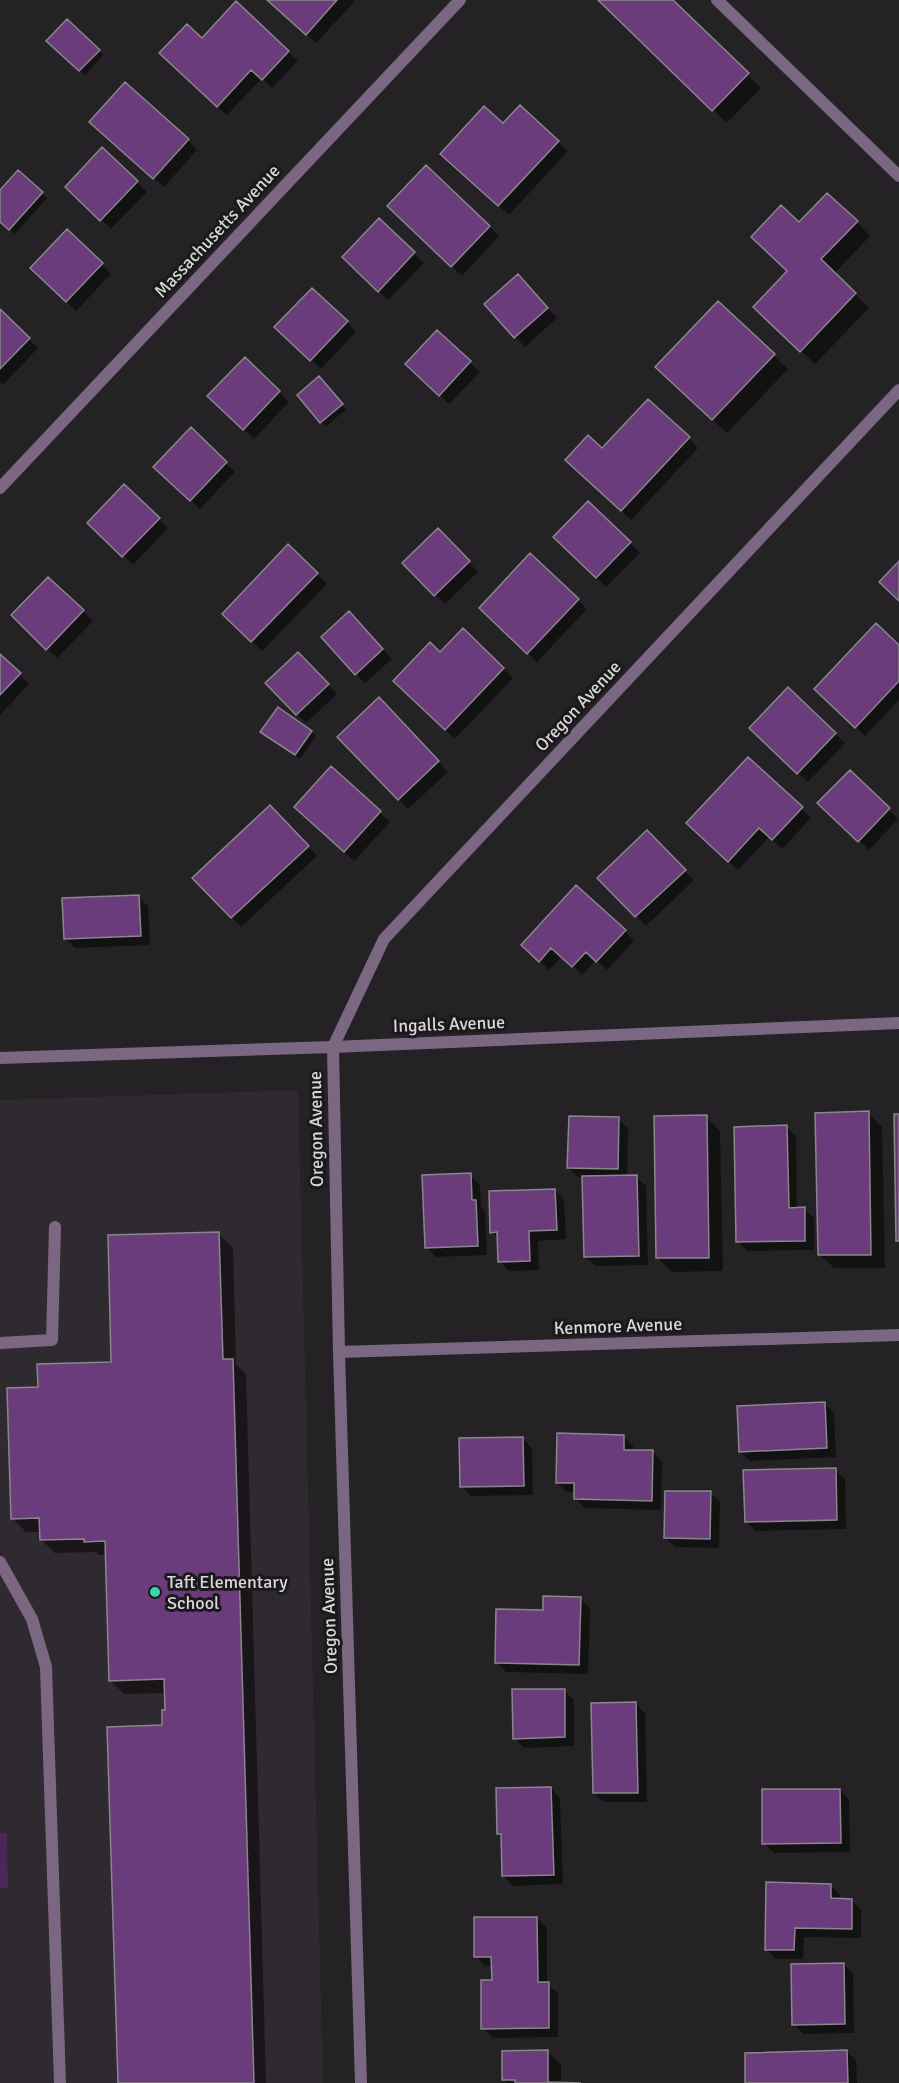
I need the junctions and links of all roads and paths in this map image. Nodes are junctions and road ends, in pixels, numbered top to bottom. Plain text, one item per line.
1 (460, 0) edge
2 (717, 0) edge
3 (899, 176) edge
4 (899, 390) edge
5 (0, 488) edge
6 (899, 1023) edge
7 (333, 1047) junction
8 (0, 1058) edge
9 (55, 1227) dead end
10 (899, 1335) edge
11 (0, 1343) edge
12 (339, 1352) junction
13 (0, 1562) edge
14 (60, 2083) edge
15 (361, 2083) edge

1 - 5 street, Massachusetts Avenue
2 - 3 street
4 - 7 street, Oregon Avenue
6 - 7 street, Ingalls Avenue
7 - 8 street, Ingalls Avenue
7 - 12 street, Oregon Avenue
9 - 11 street
10 - 12 street, Kenmore Avenue
12 - 15 street, Oregon Avenue
13 - 14 street

